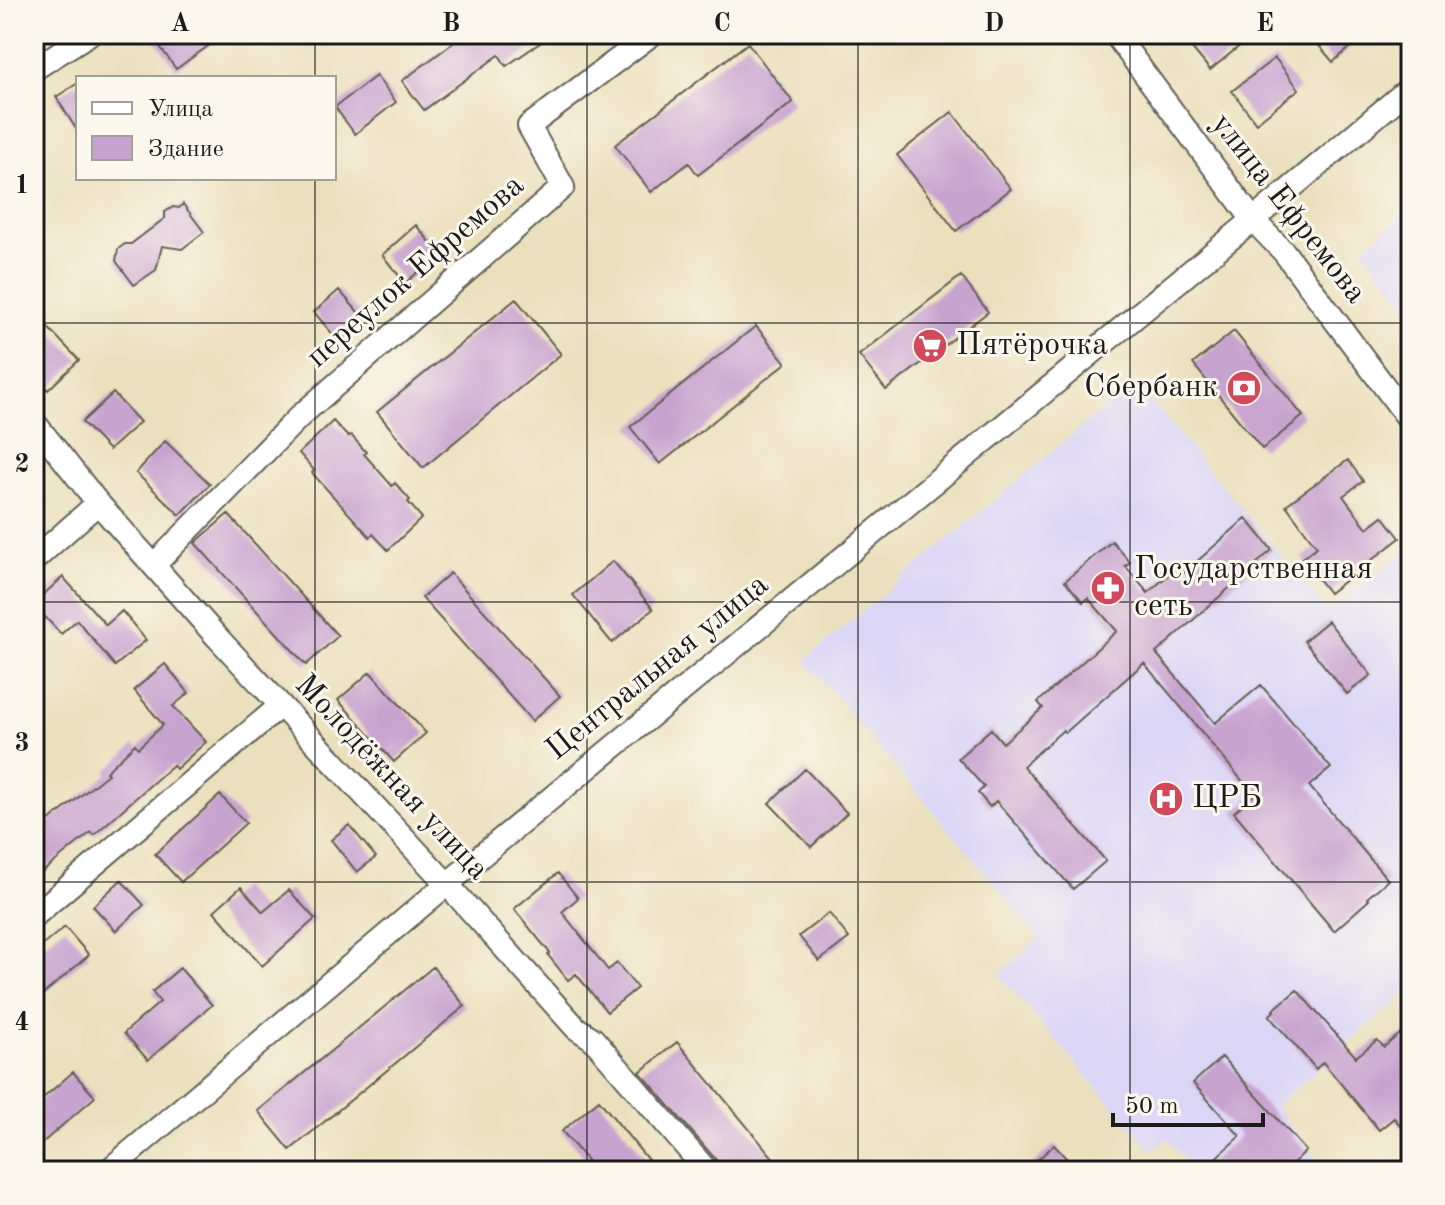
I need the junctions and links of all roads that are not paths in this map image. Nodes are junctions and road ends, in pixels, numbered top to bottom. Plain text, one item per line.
1 (89, 34) edge
2 (652, 34) edge
3 (1115, 34) edge
4 (34, 69) edge
5 (1411, 87) edge
6 (1253, 220) junction
7 (34, 422) edge
8 (1411, 422) edge
9 (98, 503) junction
10 (34, 560) edge
11 (154, 565) junction
12 (280, 706) junction
13 (447, 884) junction
14 (34, 916) edge
15 (108, 1171) edge
16 (707, 1171) edge

1 - 4 street
2 - 11 street, переулок Ефремова
3 - 6 street, улица Ефремова
5 - 6 street, Центральная улица
6 - 8 street, улица Ефремова
6 - 13 street, Центральная улица
7 - 9 street, Молодёжная улица
9 - 10 street
9 - 11 street, Молодёжная улица
11 - 12 street, Молодёжная улица
12 - 13 street, Молодёжная улица
12 - 14 street
13 - 15 street, Центральная улица
13 - 16 street, Молодёжная улица

